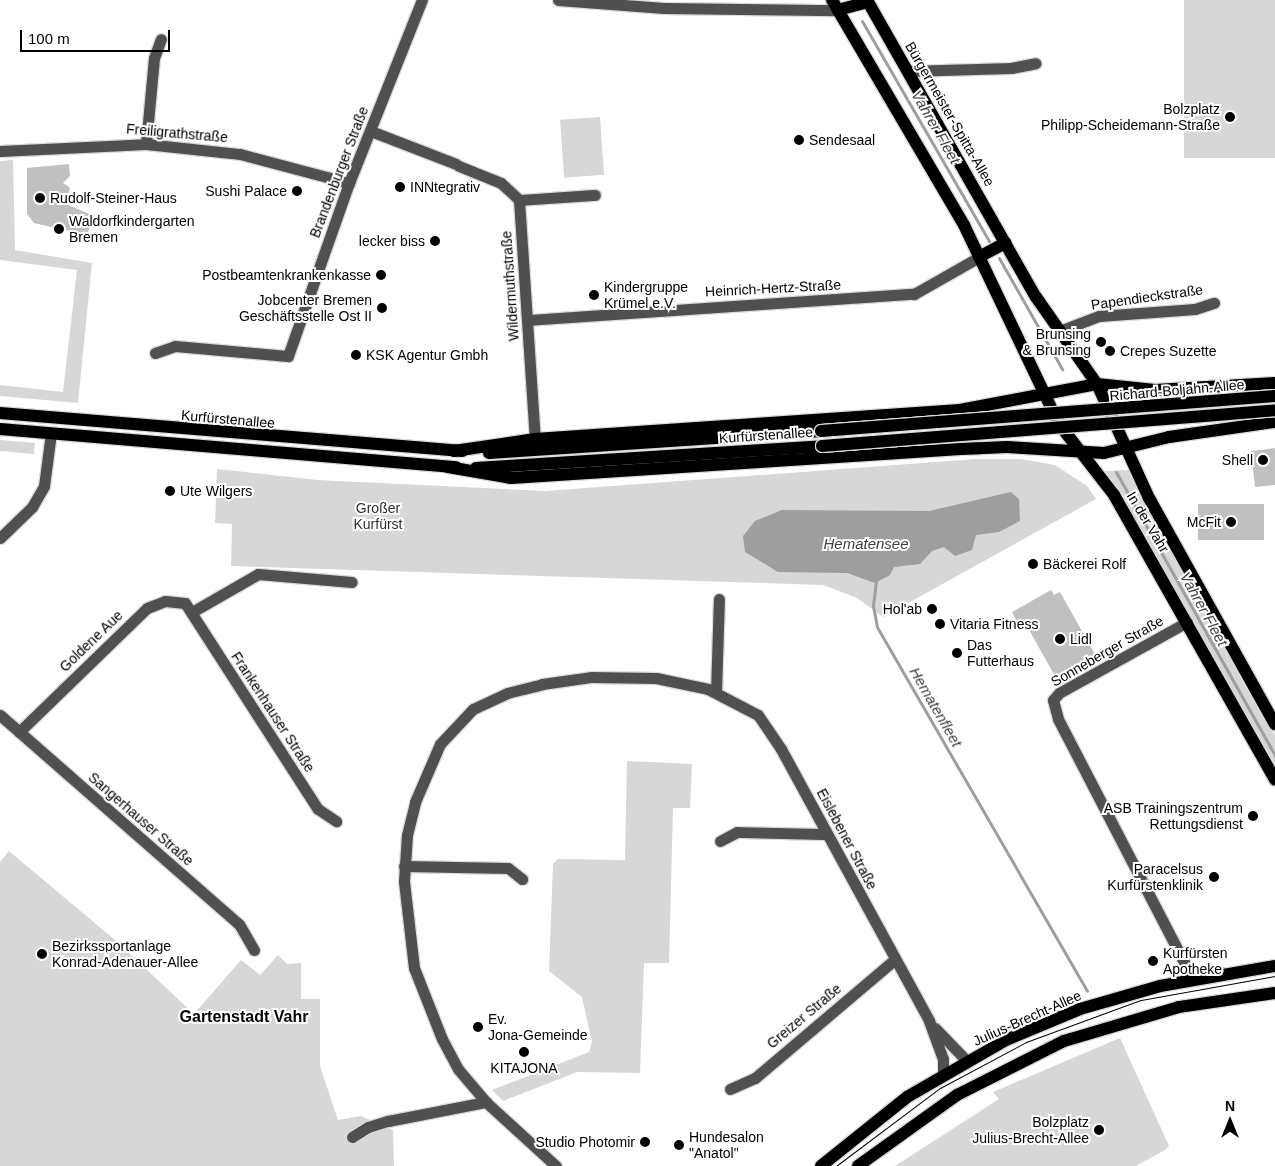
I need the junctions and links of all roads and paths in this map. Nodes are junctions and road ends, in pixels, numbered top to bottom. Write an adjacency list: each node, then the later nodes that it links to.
1 (422, 0): 9 (street, Brandenburger Straße)
2 (558, 0): 4 (street)
3 (868, 1): 5 (main road, Bürgermeister-Spitta-Allee); 8 (main road, Bürgermeister-Spitta-Allee)
4 (580, 2): 5 (street)
5 (835, 5): 15 (main road, Bürgermeister-Spitta-Allee)
6 (161, 39): 10 (street)
7 (1036, 63): 8 (street)
8 (907, 71): 15 (main road, Bürgermeister-Spitta-Allee)
9 (370, 131): 12 (street, Brandenburger Straße); 14 (street)
10 (146, 144): 11 (street, Freiligrathstraße); 12 (street, Freiligrathstraße)
11 (0, 151)
12 (349, 183): 19 (street, Brandenburger Straße)
13 (595, 195): 14 (street)
14 (519, 200): 17 (street, Wildermuthstraße)
15 (993, 249): 17 (street, Heinrich-Hertz-Straße); 18 (main road, Bürgermeister-Spitta-Allee); 22 (main road, Bürgermeister-Spitta-Allee)
16 (1214, 303): 18 (street, Papendieckstraße)
17 (528, 320): 31 (street, Wildermuthstraße)
18 (1057, 332): 21 (main road, Bürgermeister-Spitta-Allee)
19 (155, 353)
20 (1275, 382): 21 (main road, Richard-Boljahn-Allee)
21 (1097, 384): 22 (main road, Richard-Boljahn-Allee); 32 (main road, Bürgermeister-Spitta-Allee)
22 (1045, 391): 31 (main road, Kurfürstenallee); 34 (main road, In der Vahr)
23 (1275, 396): 26 (main road, Richard-Boljahn-Allee, bridge)
24 (1275, 410): 28 (main road, Richard-Boljahn-Allee, bridge)
25 (0, 413): 33 (main road, Kurfürstenallee)
26 (1081, 414): 33 (main road, Kurfürstenallee, bridge)
27 (1275, 422): 32 (main road)
28 (1087, 427): 35 (main road, Kurfürstenallee, bridge)
29 (0, 429): 30 (main road, Kurfürstenallee)
30 (51, 433): 35 (main road, Kurfürstenallee); 36 (street)
31 (535, 439): 33 (main road, Kurfürstenallee)
32 (1129, 448): 34 (main road, Kurfürstenallee); 43 (main road, In der Vahr)
33 (454, 451)
34 (1080, 452): 35 (main road, Kurfürstenallee); 40 (main road, In der Vahr)
35 (448, 467)
36 (0, 538)
37 (352, 582): 39 (street)
38 (719, 599): 41 (street)
39 (192, 612): 44 (street, Goldene Aue); 46 (street, Frankenhauser Straße)
40 (1187, 622): 45 (main road, In der Vahr); 54 (street, Sonneberger Straße)
41 (716, 692): 47 (street, Eislebener Straße); 49 (street, Eislebener Straße)
42 (0, 715): 44 (street, Sangerhauser Straße)
43 (1275, 724)
44 (19, 732): 51 (street, Sangerhauser Straße)
45 (1275, 780)
46 (336, 821)
47 (826, 834): 48 (street); 52 (street, Eislebener Straße)
48 (720, 841)
49 (404, 866): 50 (street); 60 (street, Eislebener Straße)
50 (522, 879)
51 (254, 950)
52 (894, 960): 56 (street, Eislebener Straße); 59 (street, Greizer Straße)
53 (1275, 966): 54 (main road, Julius-Brecht-Allee)
54 (1193, 979): 57 (main road, Julius-Brecht-Allee)
55 (1275, 993): 64 (main road)
56 (929, 1021): 57 (street, Eislebener Straße); 58 (street, Eislebener Straße)
57 (967, 1061): 58 (main road, Julius-Brecht-Allee)
58 (943, 1074): 63 (main road, Julius-Brecht-Allee)
59 (730, 1089)
60 (486, 1102): 61 (street); 62 (street, Eislebener Straße)
61 (352, 1137)
62 (556, 1166)
63 (821, 1166)
64 (858, 1166)

